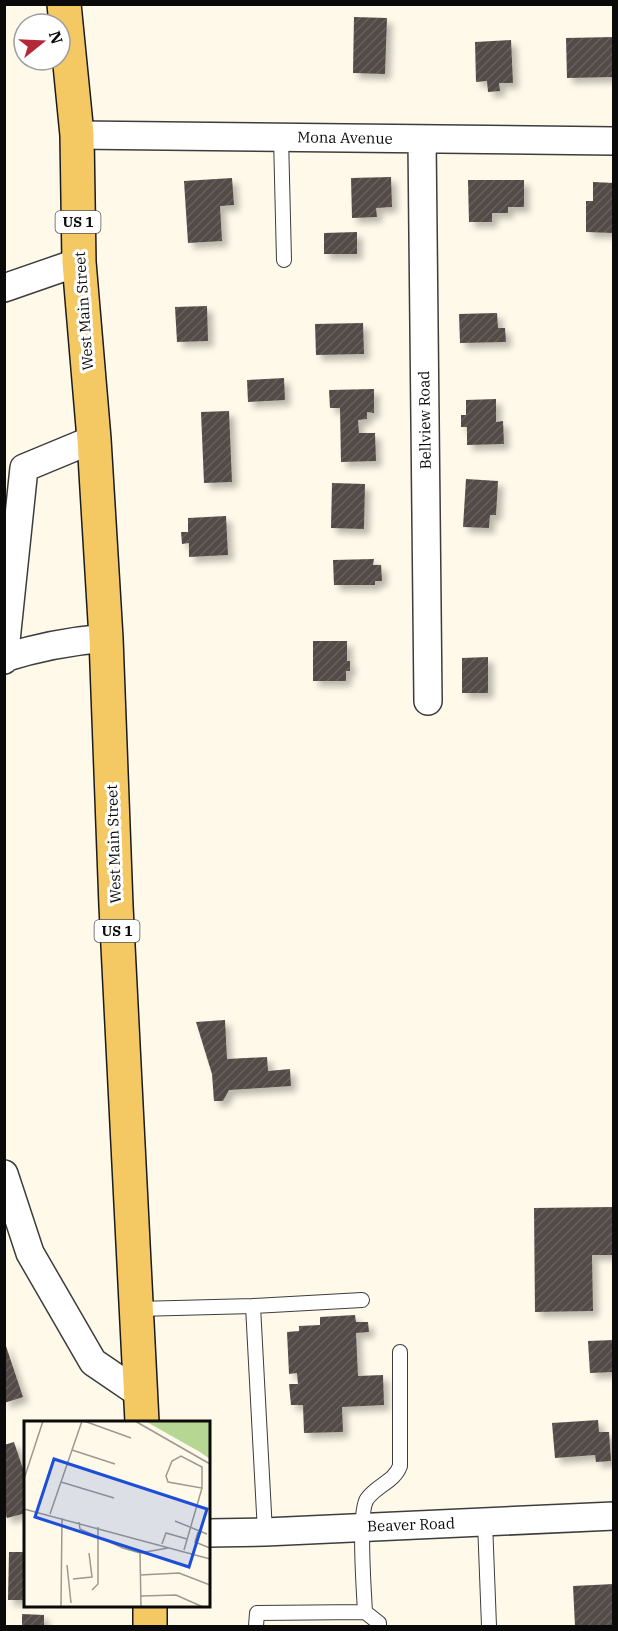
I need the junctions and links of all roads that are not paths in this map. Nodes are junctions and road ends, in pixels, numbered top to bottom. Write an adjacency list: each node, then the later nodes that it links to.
1 (64, 4): 2 (main road, West Main Street / US 1)
2 (77, 135): 3 (street, Mona Avenue); 7 (main road, West Main Street / US 1)
3 (281, 137): 4 (street, Mona Avenue); 6 (lane)
4 (422, 139): 5 (street, Mona Avenue); 12 (street, Bellview Road)
5 (614, 141)
6 (284, 260)
7 (79, 262): 8 (street); 9 (main road, West Main Street / US 1)
8 (4, 288)
9 (94, 439): 10 (main road, West Main Street / US 1); 11 (street)
10 (106, 638): 11 (street); 16 (main road, West Main Street / US 1)
11 (5, 659)
12 (428, 701)
13 (4, 1174): 18 (street, West Main Street)
14 (362, 1300): 15 (lane)
15 (253, 1306): 16 (lane); 22 (lane)
16 (136, 1309): 18 (main road, West Main Street / US 1)
17 (400, 1352): 21 (lane)
18 (141, 1408)
19 (614, 1516): 20 (street, Beaver Road)
20 (485, 1522): 21 (street, Beaver Road); 29 (lane)
21 (363, 1527): 22 (street, Beaver Road); 25 (lane)
22 (266, 1532): 23 (street, Beaver Road)
23 (210, 1533)
24 (150, 1607): 26 (main road)
25 (365, 1612): 27 (lane); 28 (lane)
26 (150, 1626)
27 (256, 1626)
28 (379, 1626)
29 (489, 1626)

